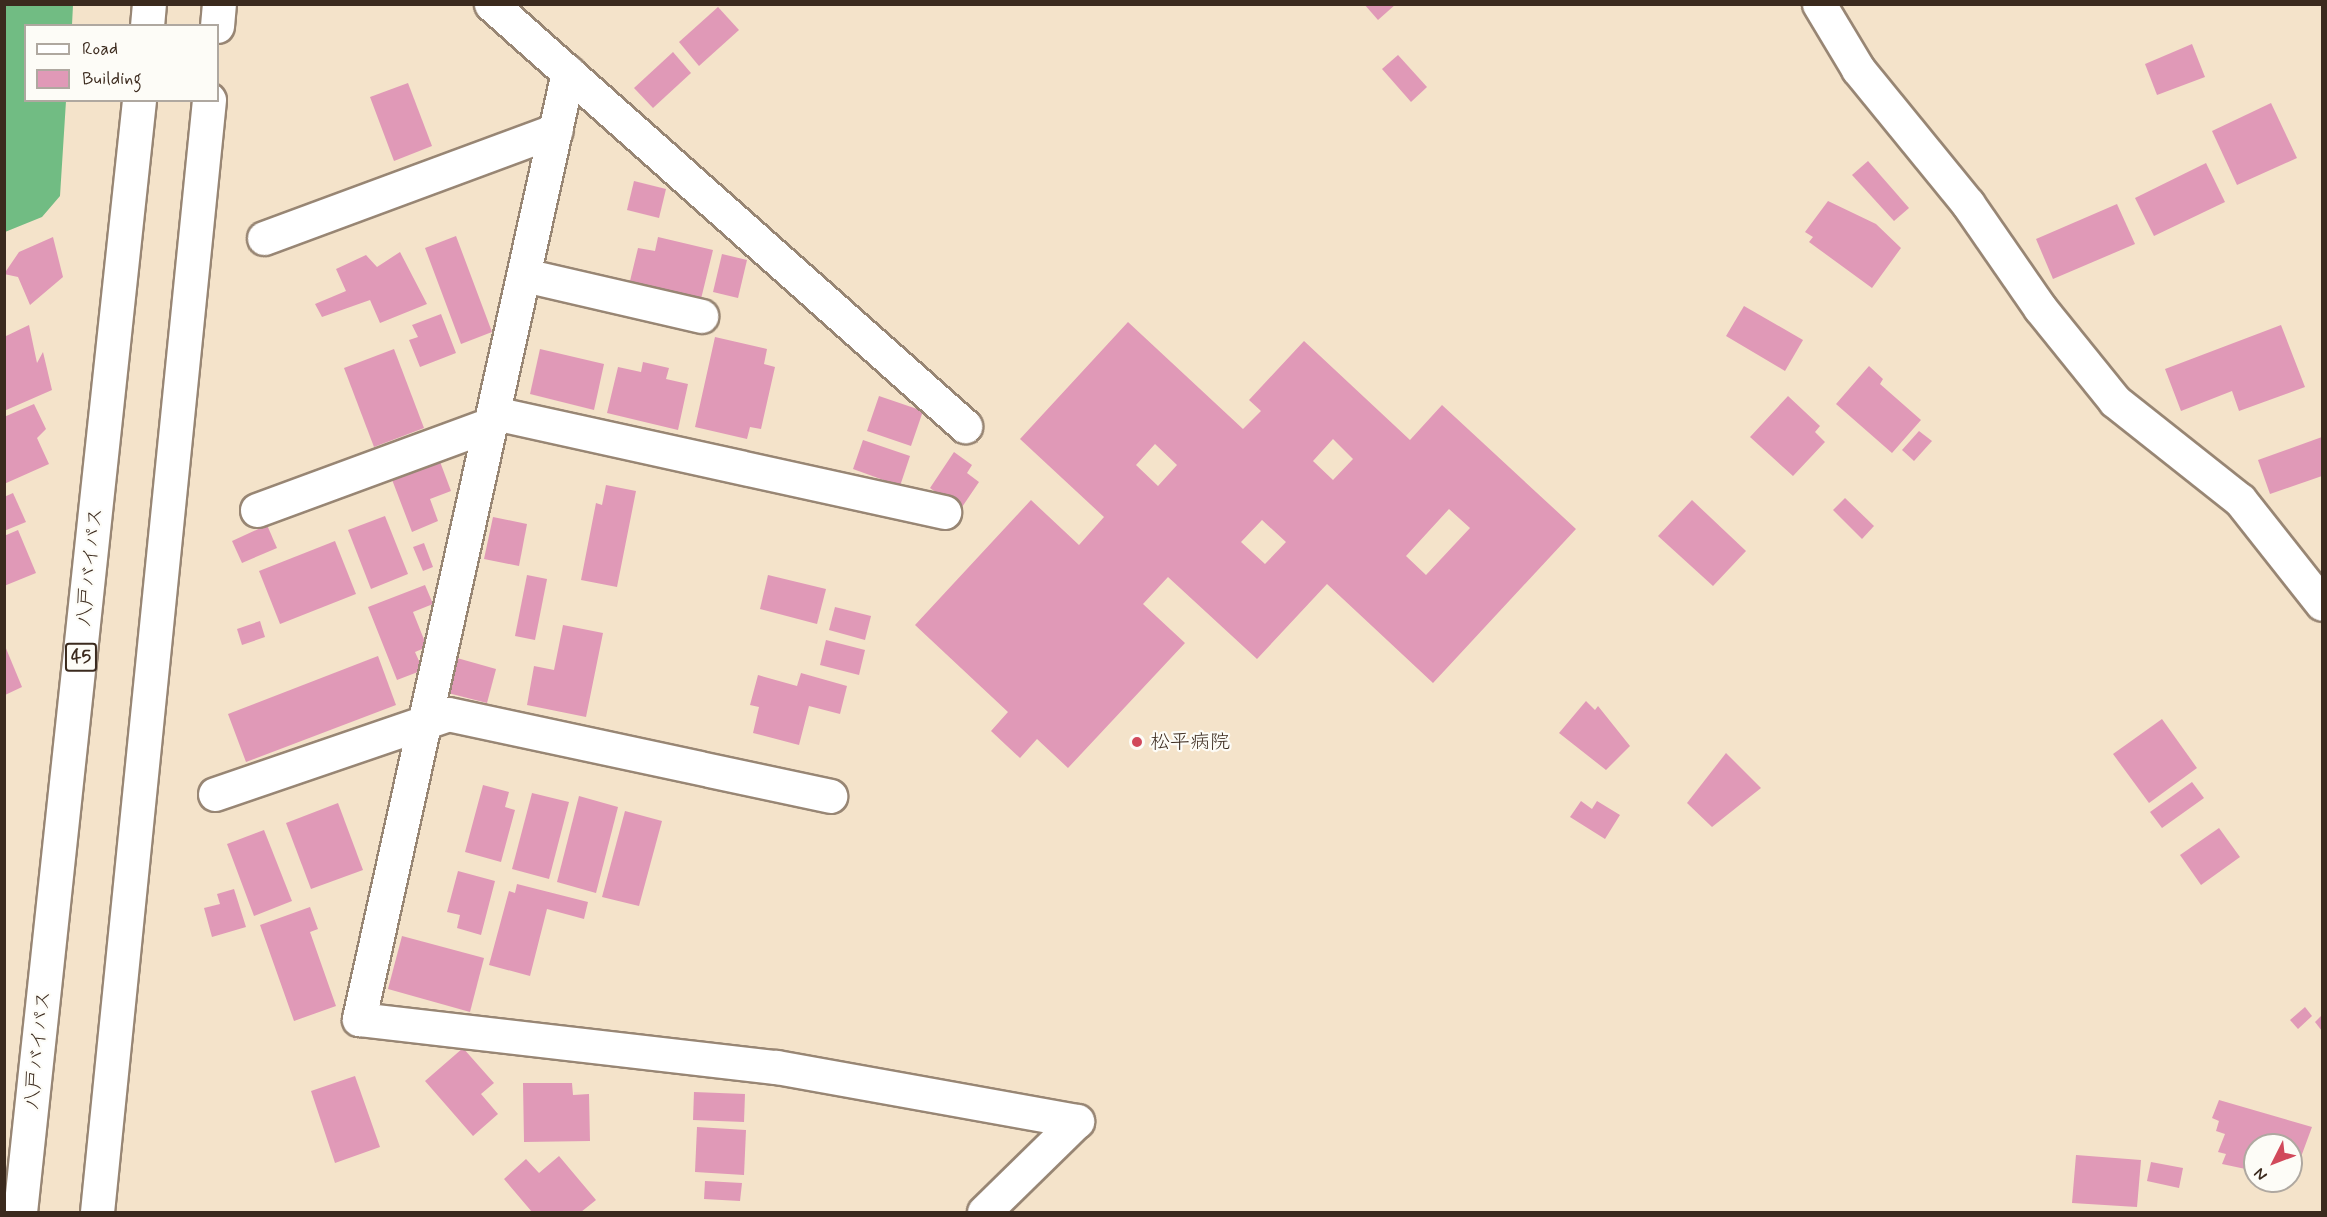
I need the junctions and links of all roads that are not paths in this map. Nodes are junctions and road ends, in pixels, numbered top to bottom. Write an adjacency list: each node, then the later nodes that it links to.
1 (149, 4): 5 (main road)
2 (219, 4): 6 (main road)
3 (490, 4): 7 (main road)
4 (1819, 4): 18 (main road)
5 (147, 24)
6 (217, 24)
7 (568, 72): 10 (main road); 15 (main road)
8 (139, 102): 22 (main road, 八戸バイパス / 45)
9 (209, 102): 23 (main road)
10 (556, 130): 11 (main road); 12 (main road)
11 (264, 238)
12 (524, 275): 13 (main road); 14 (main road)
13 (701, 316)
14 (493, 418): 16 (main road); 17 (main road); 19 (main road)
15 (964, 426)
16 (257, 510)
17 (944, 512)
18 (2322, 604)
19 (426, 722): 20 (main road); 21 (main road); 24 (main road)
20 (214, 794)
21 (830, 796)
22 (20, 1212)
23 (97, 1212)
24 (984, 1212)

